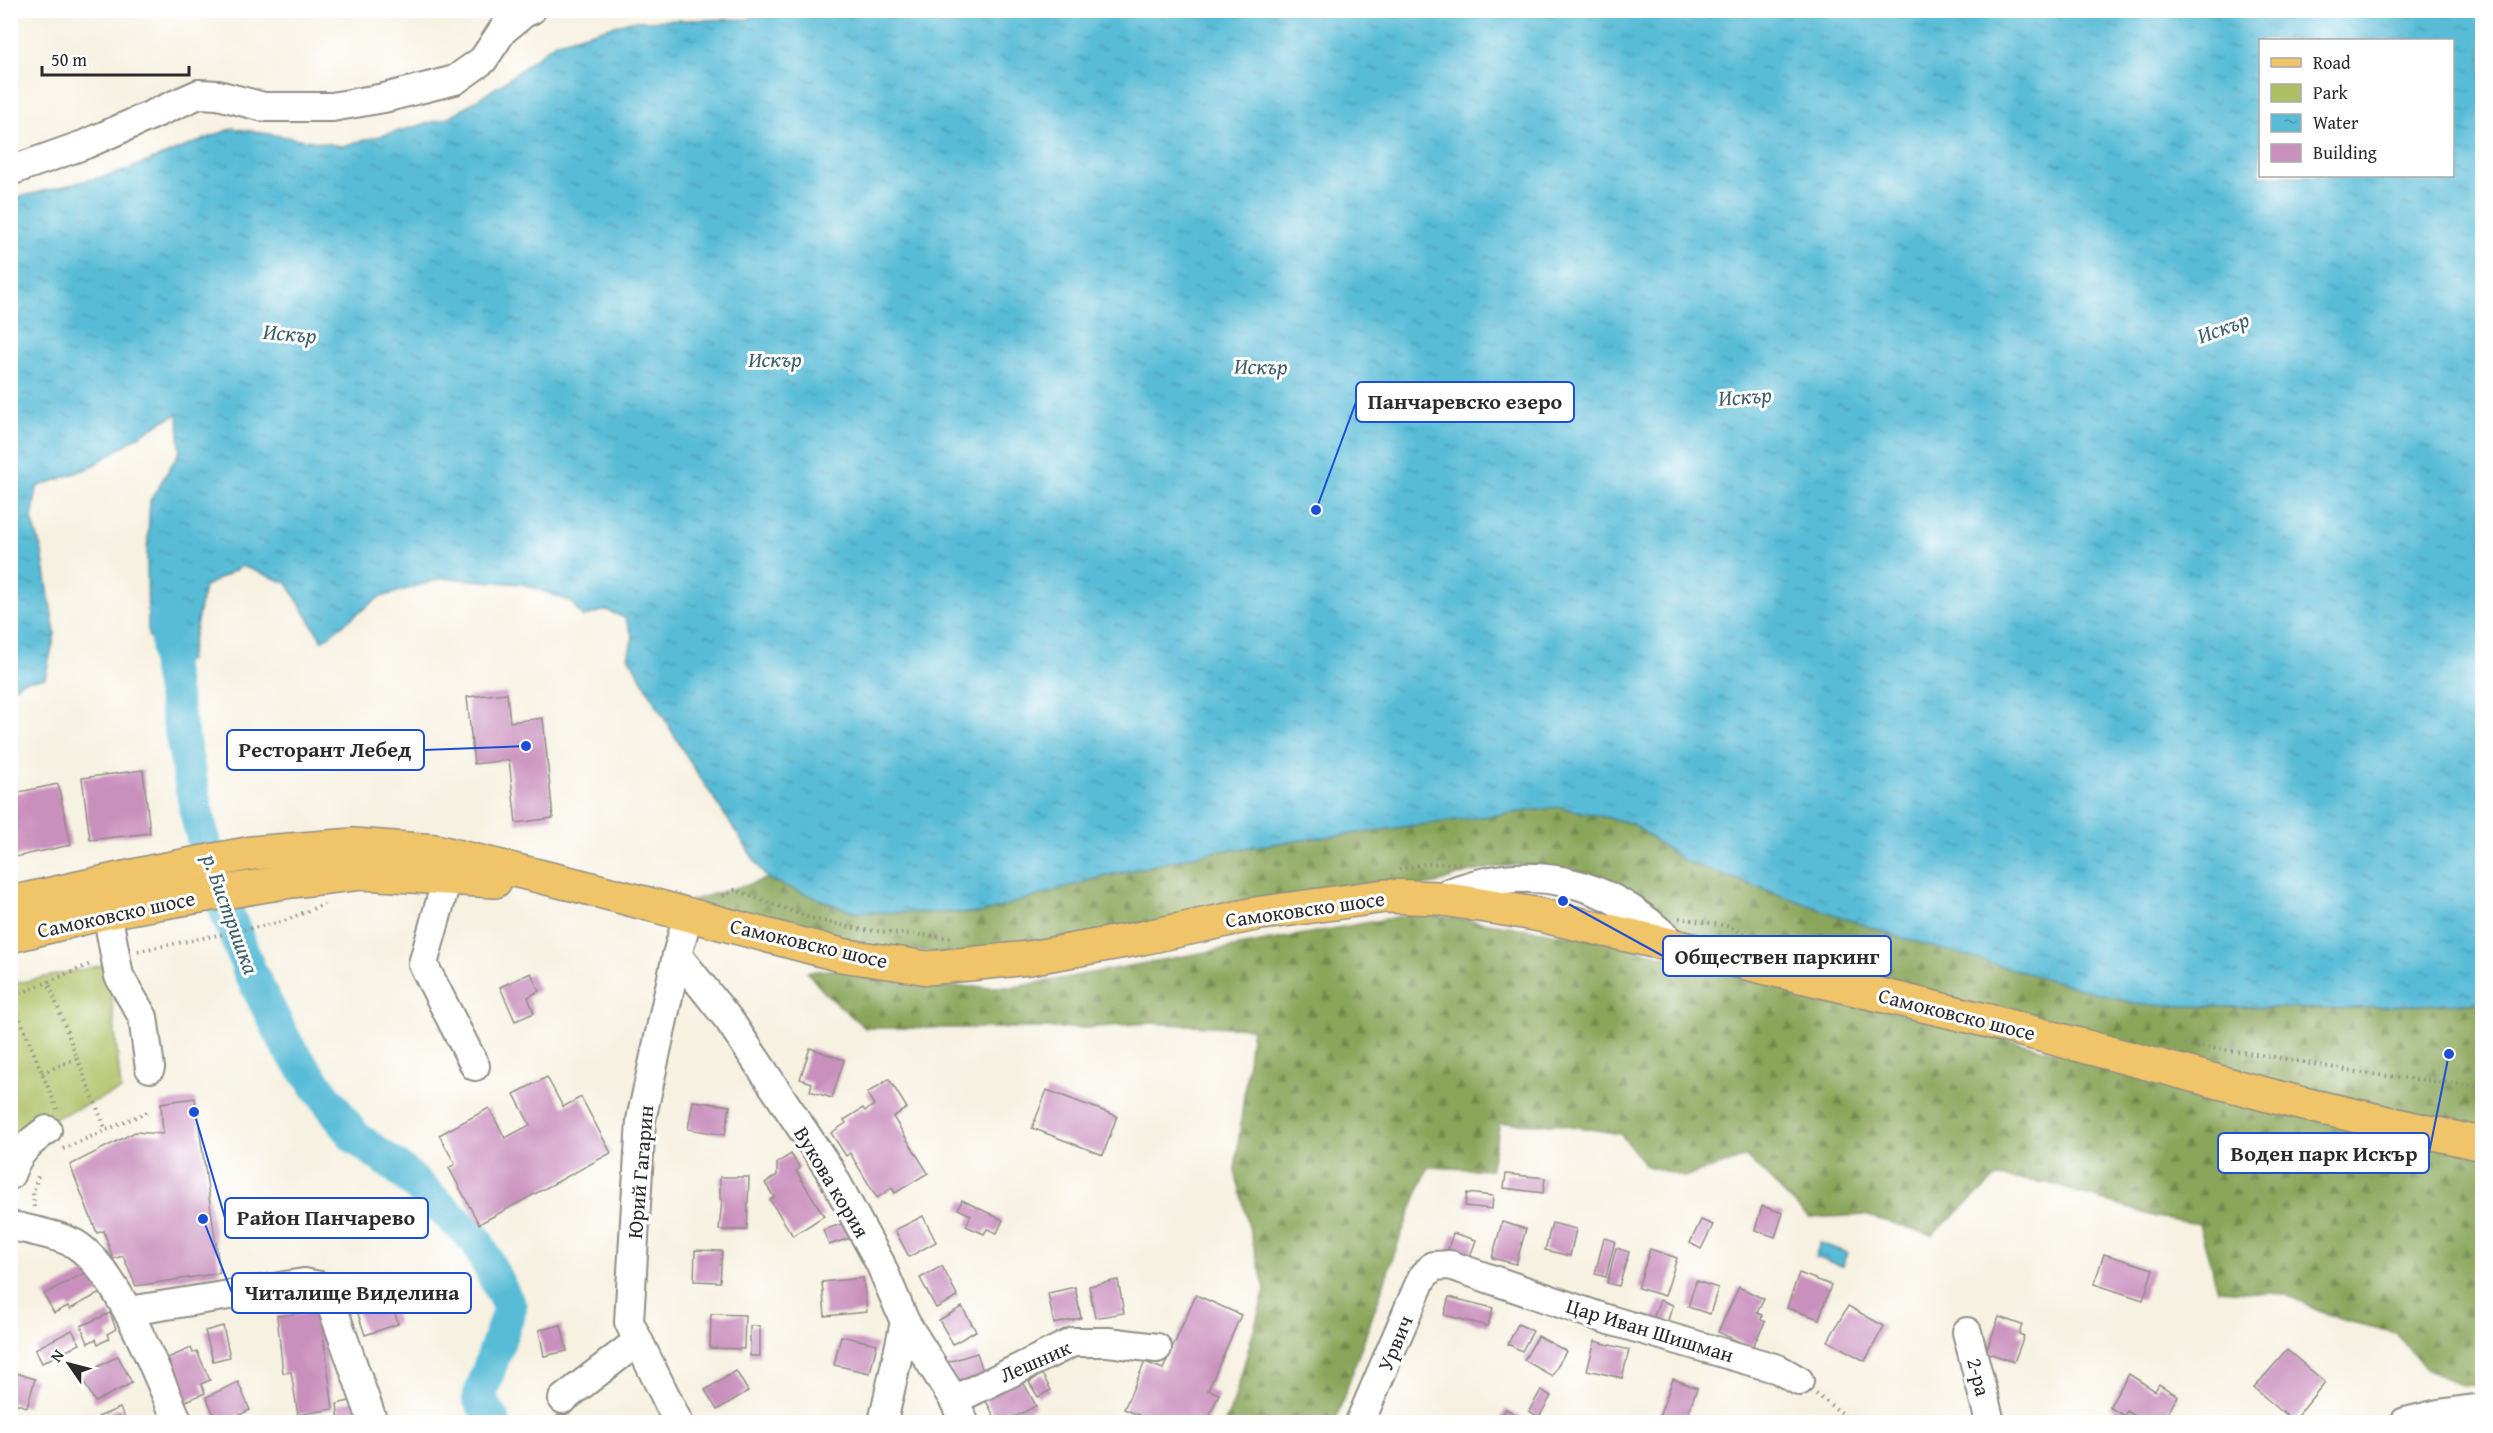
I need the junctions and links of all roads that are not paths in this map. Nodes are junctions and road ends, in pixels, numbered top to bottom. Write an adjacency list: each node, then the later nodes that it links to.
1 (531, 10): 2 (street)
2 (10, 171)
3 (447, 878): 4 (main road, Самоковско шосе); 7 (main road, Самоковско шосе); 12 (street)
4 (580, 886): 6 (main road, Самоковско шосе); 8 (main road, Самоковско шосе)
5 (1437, 898): 8 (main road, Самоковско шосе); 10 (main road, Самоковско шосе); 10 (street)
6 (10, 903)
7 (107, 912): 9 (main road, Самоковско шосе); 13 (street)
8 (688, 915): 11 (street, Юрий Гагарин)
9 (10, 936)
10 (1675, 946): 15 (main road, Самоковско шосе)
11 (677, 955): 20 (street, Вукова кория); 22 (street, Юрий Гагарин)
12 (475, 1066)
13 (150, 1068)
14 (52, 1141): 16 (street)
15 (2482, 1144)
16 (10, 1175)
17 (18, 1227): 19 (street)
18 (1433, 1266): 24 (street, Цар Иван Шишман); 32 (street, Урвич)
19 (129, 1311): 28 (street); 29 (street)
20 (905, 1322): 27 (street, Вукова кория); 31 (street)
21 (1967, 1332): 33 (street, 2-ра)
22 (638, 1341): 25 (street); 30 (street, Юрий Гагарин)
23 (1157, 1348): 27 (street, Лешник)
24 (1799, 1381)
25 (563, 1399)
26 (2482, 1408): 34 (street)
27 (959, 1411)
28 (178, 1422)
29 (373, 1422)
30 (678, 1422)
31 (883, 1422)
32 (1360, 1422)
33 (1990, 1422)
34 (2405, 1422)

